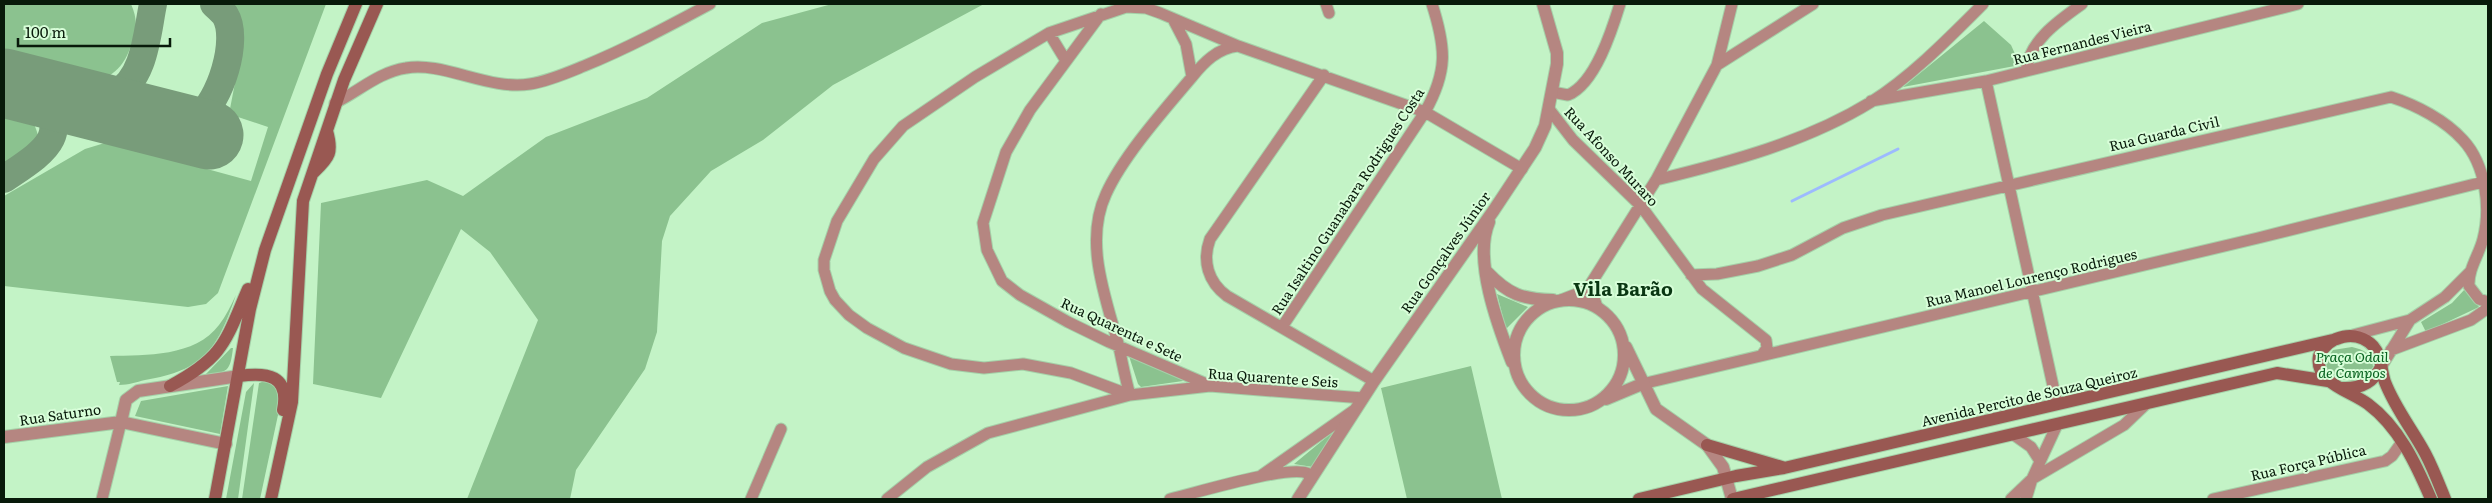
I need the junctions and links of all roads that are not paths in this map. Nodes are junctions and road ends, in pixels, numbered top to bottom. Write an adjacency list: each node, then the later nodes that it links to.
1 (356, 4): 35 (main road)
2 (377, 4): 21 (main road)
3 (710, 4): 23 (street)
4 (1432, 4): 28 (street, Rua Isaltino Guanabara Rodrigues Costa)
5 (1543, 4): 24 (street, Rua Gonçalves Júnior)
6 (1620, 4): 24 (street)
7 (1732, 4): 17 (street)
8 (1813, 4): 17 (street)
9 (1983, 4): 25 (street)
10 (2082, 4): 18 (street)
11 (2298, 4): 18 (street, Rua Fernandes Vieira)
12 (1101, 14): 13 (street, Rua Quarente e Seis); 14 (street, Rua Quarente e Seis); 16 (street, Rua Quarenta e Sete)
13 (1173, 19): 15 (street, Rua Quarente e Seis); 20 (street)
14 (1049, 33): 16 (street); 63 (street, Rua Quarente e Seis)
15 (1238, 46): 19 (street, Rua Quarente e Seis); 20 (street)
16 (1066, 61): 50 (street, Rua Quarenta e Sete)
17 (1717, 66): 30 (street)
18 (2026, 71): 22 (street, Rua Fernandes Vieira)
19 (1324, 74): 28 (street, Rua Quarente e Seis); 46 (street)
20 (1192, 76): 50 (street)
21 (344, 80): 23 (street); 26 (main road)
22 (1986, 81): 25 (street, Rua Fernandes Vieira); 32 (street)
23 (356, 92): 26 (street)
24 (1552, 92): 27 (street, Rua Gonçalves Júnior)
25 (1872, 101): 30 (street)
26 (335, 104): 90 (main road)
27 (1549, 109): 29 (street, Rua Gonçalves Júnior); 33 (street, Rua Afonso Muraro)
28 (1425, 112): 29 (street, Rua Quarente e Seis); 46 (street, Rua Isaltino Guanabara Rodrigues Costa)
29 (1522, 169): 34 (street, Rua Gonçalves Júnior)
30 (1656, 180): 33 (street)
31 (2483, 182): 32 (street, Rua Guarda Civil); 37 (street, Rua Guarda Civil); 40 (street, Rua Manoel Lourenço Rodrigues)
32 (2010, 185): 38 (street, Rua Guarda Civil); 40 (street)
33 (1640, 206): 38 (street, Rua Afonso Muraro); 39 (street)
34 (1494, 210): 36 (street); 57 (street, Rua Gonçalves Júnior)
35 (265, 250): 56 (main road); 60 (main road)
36 (1487, 272): 41 (street); 55 (street)
37 (2470, 272): 42 (street); 45 (street)
38 (1691, 275): 52 (street, Rua Afonso Muraro)
39 (1590, 285): 41 (street); 43 (street)
40 (2032, 292): 52 (street, Rua Manoel Lourenço Rodrigues); 68 (street)
41 (1561, 300): 43 (street); 55 (street)
42 (2488, 302)
43 (1597, 307): 47 (street)
44 (2488, 308): 51 (street)
45 (2410, 320): 48 (street); 51 (street)
46 (1282, 327): 57 (street)
47 (1620, 332): 59 (street); 69 (street)
48 (2353, 335): 49 (main road); 53 (main road)
49 (2337, 339): 58 (main road); 68 (main road, Avenida Percito de Souza Queiroz)
50 (1118, 345): 61 (street, Rua Quarenta e Sete); 63 (street)
51 (2391, 350): 53 (street)
52 (1762, 355): 59 (street, Rua Manoel Lourenço Rodrigues)
53 (2381, 367): 62 (main road); 101 (main road)
54 (258, 373): 56 (main road); 65 (main road); 89 (main road)
55 (1518, 375): 69 (street)
56 (239, 376): 60 (street); 65 (main road)
57 (1374, 381): 67 (street, Rua Gonçalves Júnior)
58 (2328, 381): 62 (main road); 66 (main road)
59 (1642, 384): 69 (street, Rua Manoel Lourenço Rodrigues); 78 (street)
60 (170, 386): 64 (street)
61 (1210, 386): 63 (street, Rua Quarente e Seis); 67 (street, Rua Quarente e Seis)
62 (2342, 388): 76 (main road)
63 (1130, 395): 92 (street)
64 (126, 400): 70 (street); 72 (street)
65 (234, 401): 77 (main road)
66 (2147, 403): 71 (main road); 85 (street)
67 (1360, 404): 82 (street); 83 (street, Rua Gonçalves Júnior)
68 (2057, 404): 80 (main road, Avenida Percito de Souza Queiroz)
69 (1587, 407)
70 (121, 422): 72 (street); 75 (street, Rua Saturno); 86 (street)
71 (2057, 425): 74 (main road); 79 (street)
72 (139, 426): 77 (street)
73 (781, 429): 91 (street)
74 (2014, 435): 79 (street); 96 (main road)
75 (4, 438)
76 (2402, 442): 99 (street, Rua Força Pública); 100 (main road)
77 (226, 444): 81 (main road)
78 (1707, 445): 80 (main road); 84 (street)
79 (2040, 461): 85 (street)
80 (1784, 468): 84 (main road, Avenida Percito de Souza Queiroz)
81 (222, 469): 87 (main road); 88 (main road)
82 (1258, 478): 83 (street); 93 (street)
83 (1311, 479): 94 (street, Rua Gonçalves Júnior)
84 (1727, 479): 95 (main road, Avenida Percito de Souza Queiroz); 96 (street)
85 (2032, 479): 97 (street); 98 (street)
86 (102, 499)
87 (215, 499)
88 (220, 499)
89 (266, 499)
90 (271, 499)
91 (751, 499)
92 (887, 499)
93 (1170, 499)
94 (1298, 499)
95 (1639, 499)
96 (1732, 499)
97 (2011, 499)
98 (2026, 499)
99 (2213, 499)
100 (2430, 499)
101 (2445, 499)

